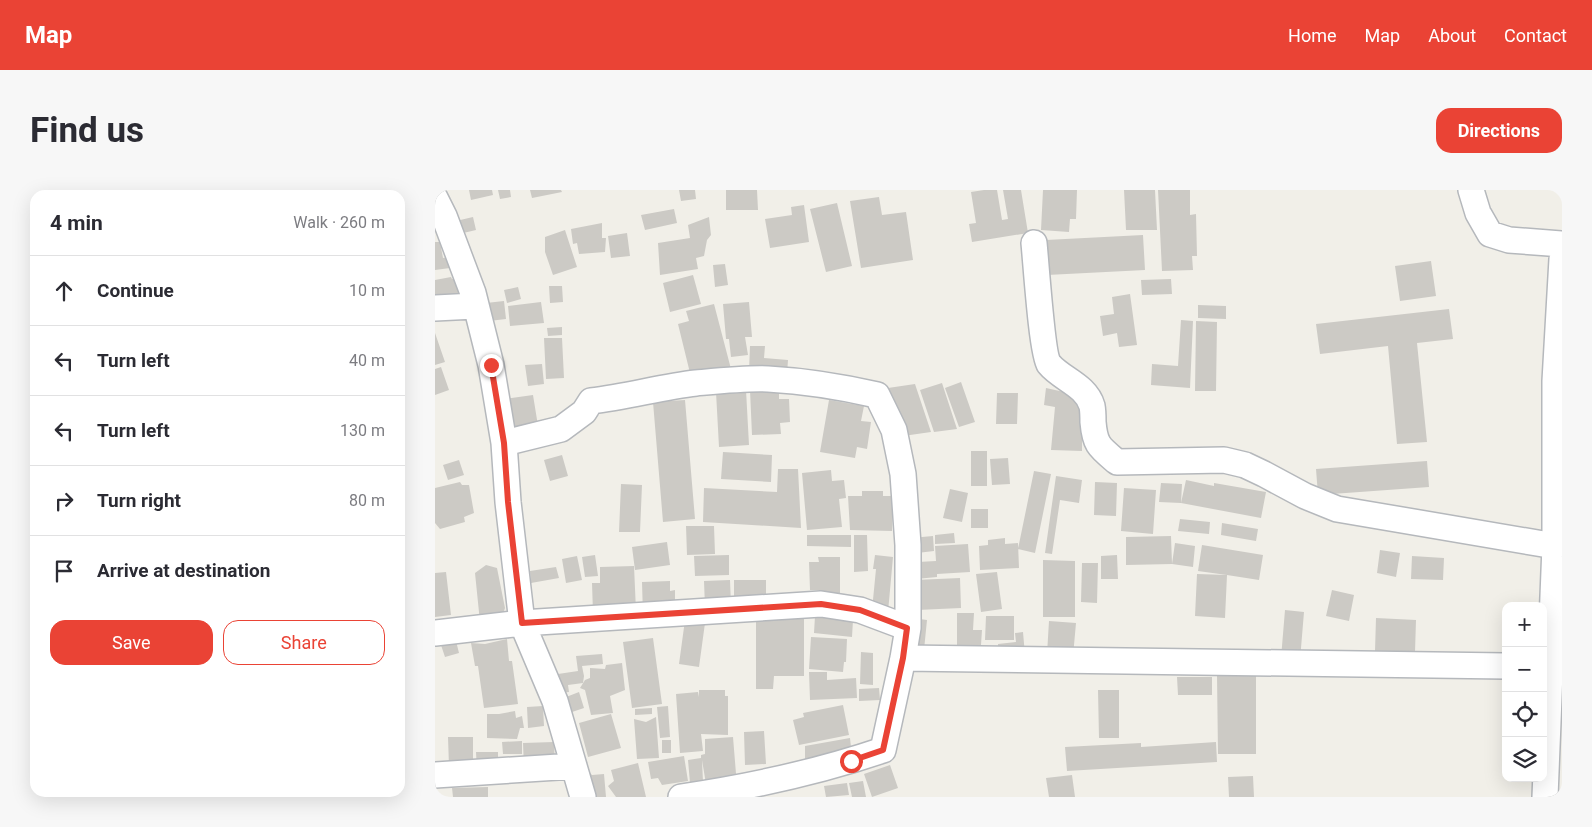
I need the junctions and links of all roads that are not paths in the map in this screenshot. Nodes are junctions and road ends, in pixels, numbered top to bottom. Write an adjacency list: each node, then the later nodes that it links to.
1 (1471, 190): 4 (street)
2 (435, 198): 6 (street)
3 (1034, 243): 10 (street)
4 (1562, 244)
5 (1562, 259): 8 (street)
6 (475, 306): 7 (street); 9 (street)
7 (435, 308)
8 (1558, 381): 10 (street)
9 (504, 443): 12 (street); 13 (street)
10 (1555, 546): 11 (street)
11 (1557, 607): 17 (street)
12 (522, 623): 13 (street); 14 (street); 19 (street)
13 (907, 628): 15 (street)
14 (435, 633)
15 (903, 658): 16 (street); 22 (street)
16 (1502, 666)
17 (1547, 666): 18 (street)
18 (1556, 700): 23 (street)
19 (574, 766): 20 (street); 21 (street)
20 (435, 775)
21 (583, 797)
22 (681, 797)
23 (1545, 797)

